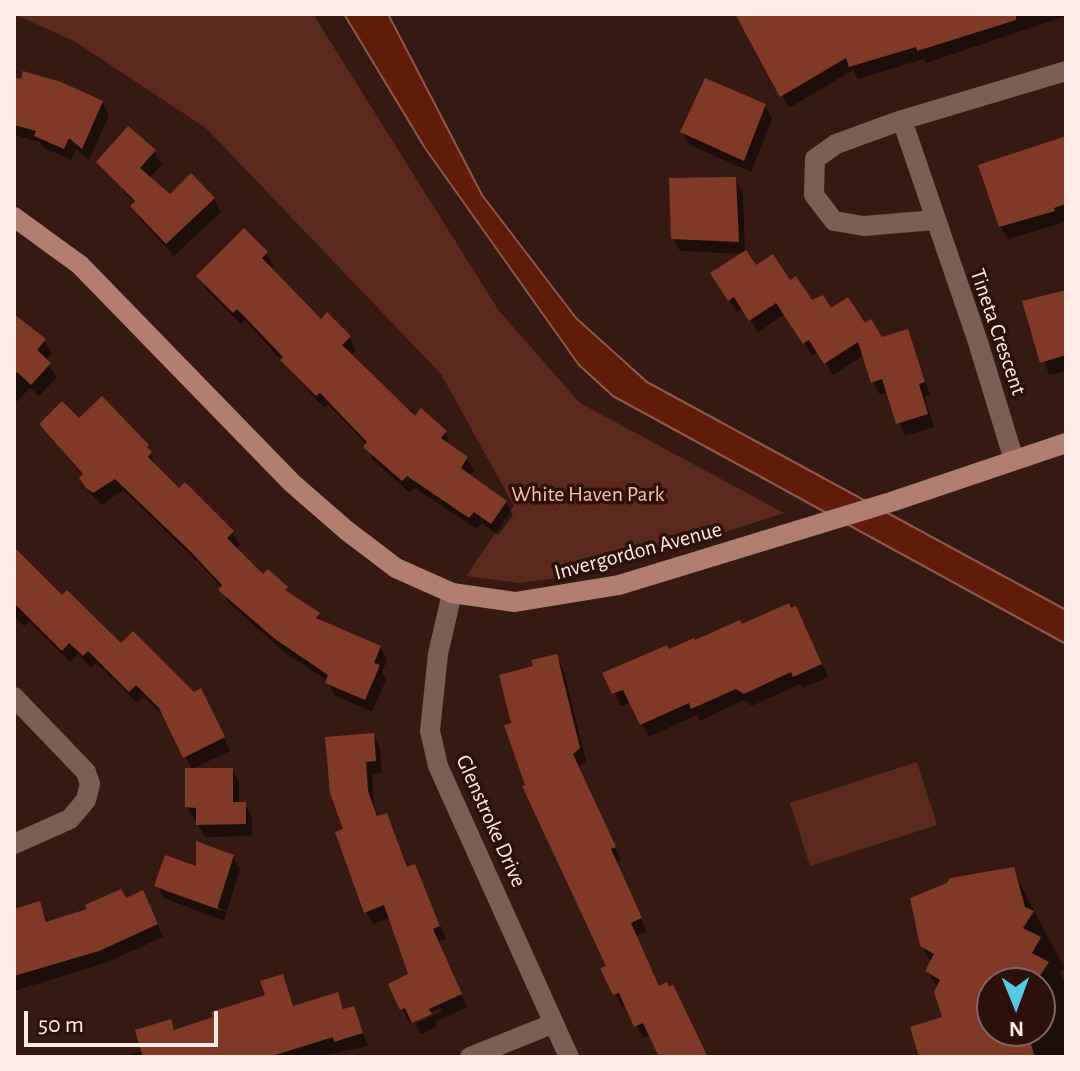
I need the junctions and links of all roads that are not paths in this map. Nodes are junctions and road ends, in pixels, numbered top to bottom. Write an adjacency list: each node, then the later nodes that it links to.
1 (1066, 71): 2 (street)
2 (902, 120): 4 (street, Tineta Crescent); 4 (street)
3 (14, 217): 7 (street, Invergordon Avenue)
4 (935, 220): 6 (street, Tineta Crescent)
5 (1066, 443): 6 (street, Invergordon Avenue)
6 (1014, 460): 7 (street, Invergordon Avenue)
7 (452, 593): 10 (street, Glenstroke Drive)
8 (14, 697): 9 (street)
9 (14, 844)
10 (552, 1024): 11 (street); 12 (street, Glenstroke Drive)
11 (470, 1057)
12 (569, 1057)

